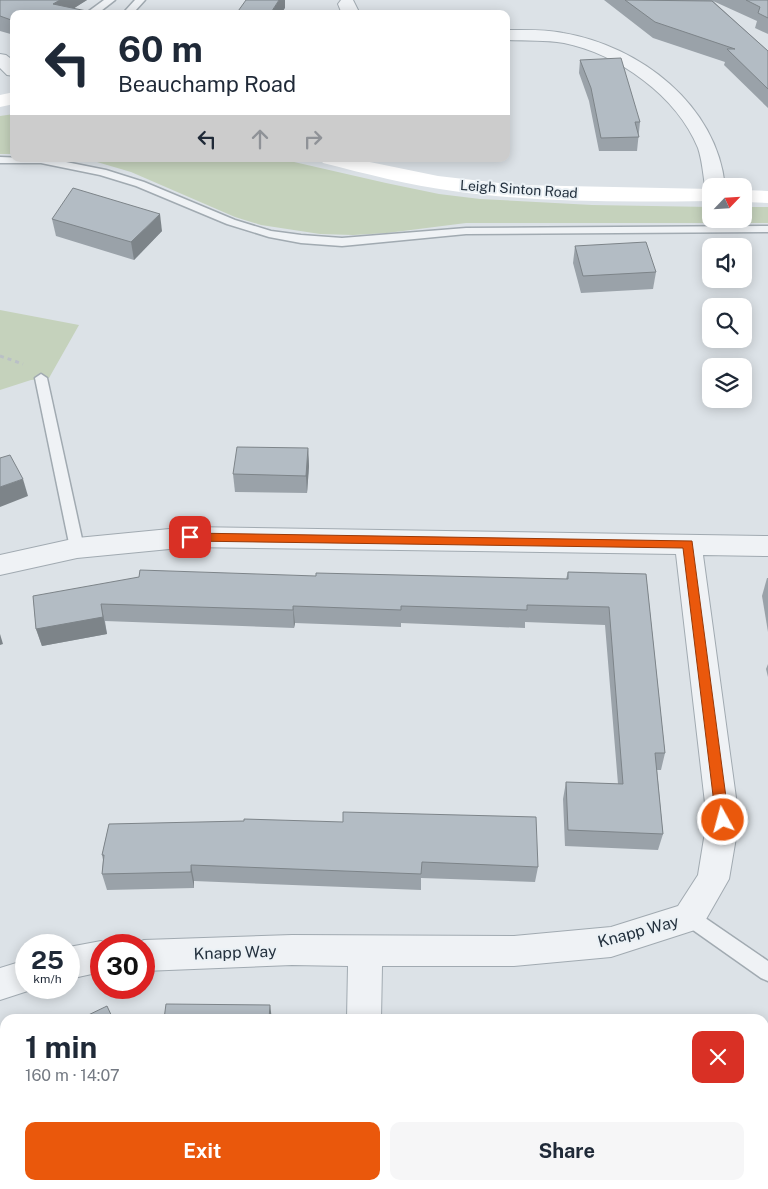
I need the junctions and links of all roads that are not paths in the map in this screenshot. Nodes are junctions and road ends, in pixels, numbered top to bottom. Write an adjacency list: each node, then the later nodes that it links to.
1 (110, 0): 3 (lane)
2 (140, 0): 4 (lane)
3 (96, 10)
4 (131, 10)
5 (510, 35): 10 (street)
6 (0, 59): 7 (street)
7 (10, 68)
8 (51, 162): 14 (lane)
9 (343, 162): 11 (main road, Leigh Sinton Road)
10 (714, 178)
11 (702, 195)
12 (752, 196): 13 (main road)
13 (768, 196)
14 (768, 229)
15 (41, 378): 18 (lane)
16 (688, 544): 17 (street); 18 (street); 20 (street, Knapp Way)
17 (768, 546)
18 (77, 548): 19 (street)
19 (0, 565)
20 (689, 917): 21 (street, Knapp Way); 23 (lane)
21 (365, 952): 22 (street, Knapp Way); 26 (street)
22 (155, 956)
23 (768, 972)
24 (15, 979): 25 (street)
25 (0, 984)
26 (364, 1014)

